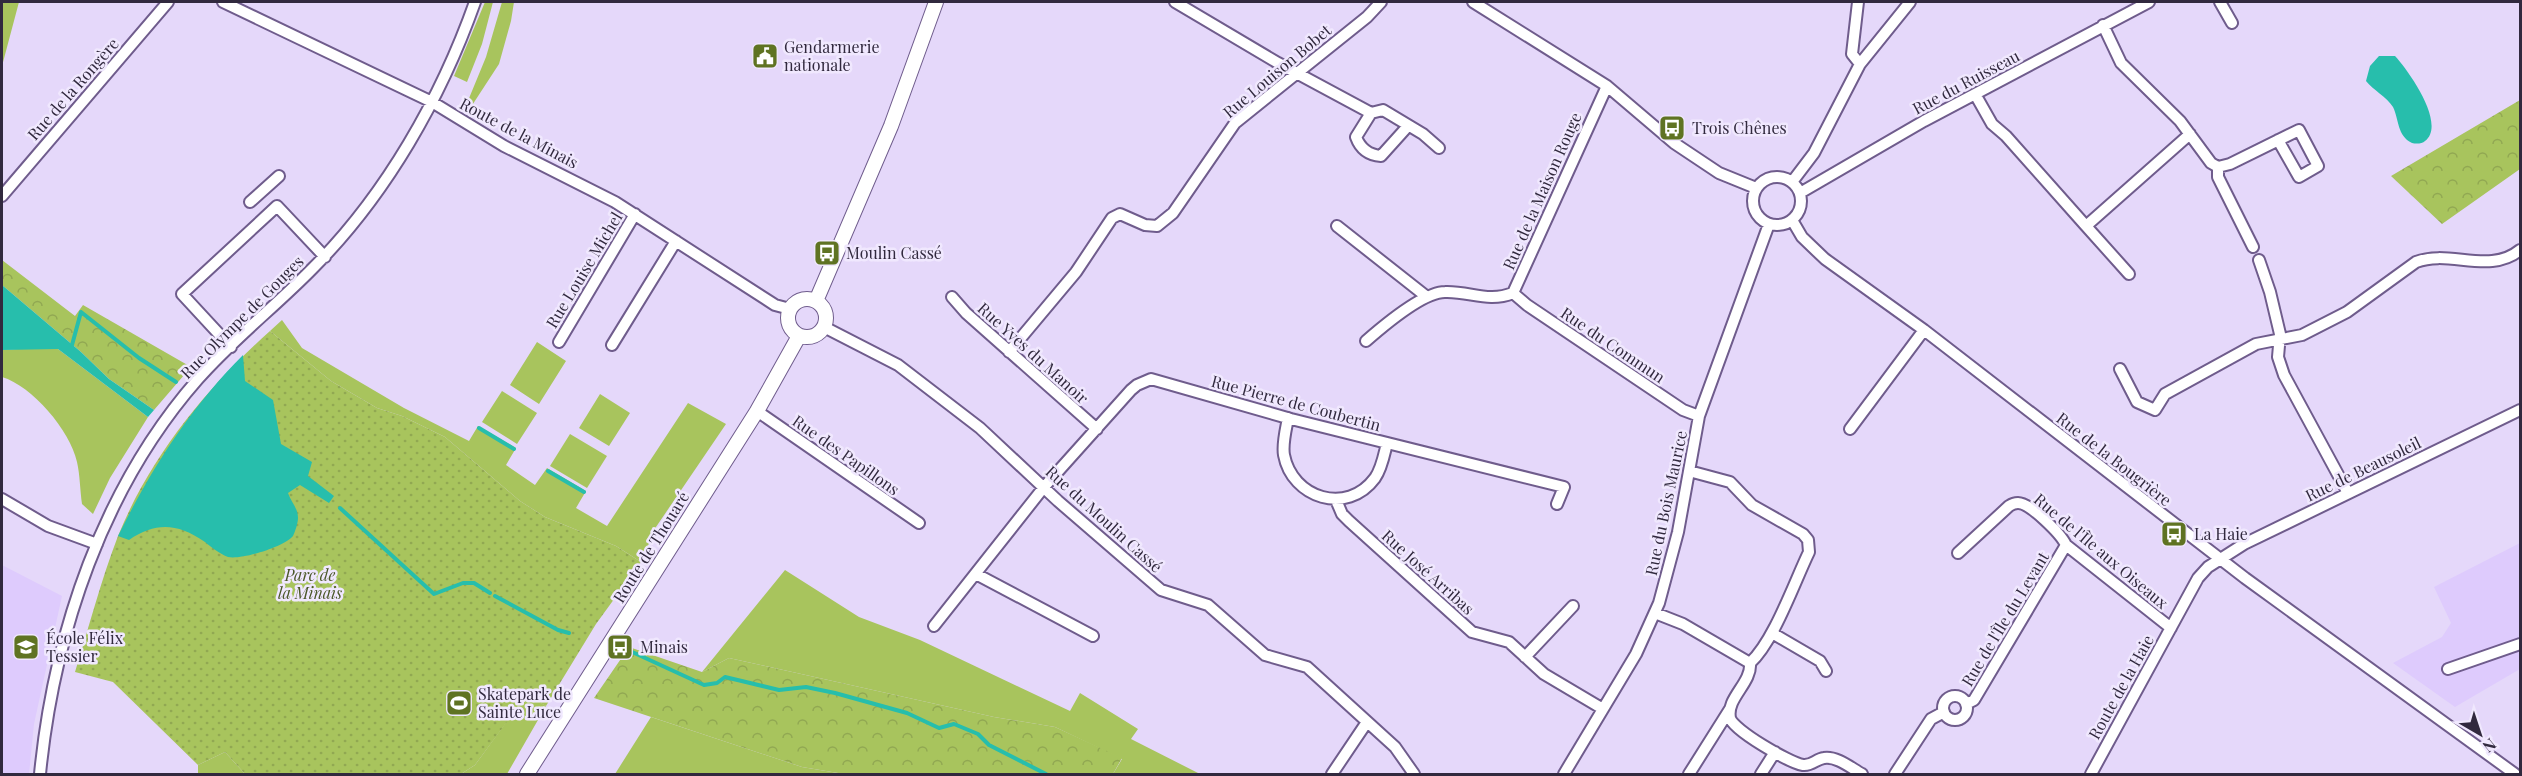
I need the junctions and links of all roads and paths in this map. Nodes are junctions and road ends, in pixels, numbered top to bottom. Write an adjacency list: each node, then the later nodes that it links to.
1 (168, 2): 31 (street, Rue de la Rongère)
2 (223, 2): 19 (street, Route de la Minais)
3 (475, 2): 19 (street, Rue Olympe de Gouges)
4 (936, 2): 48 (street)
5 (1175, 2): 16 (street)
6 (1381, 2): 16 (street, Rue Louison Bobet)
7 (1473, 2): 17 (street)
8 (1858, 2): 15 (street)
9 (1910, 2): 15 (street)
10 (2149, 2): 12 (street, Rue du Ruisseau)
11 (2220, 2): 13 (street)
12 (2126, 6): 14 (street, Rue du Ruisseau)
13 (2232, 23)
14 (2103, 25): 18 (street, Rue du Ruisseau); 22 (street)
15 (1860, 64): 27 (street)
16 (1296, 72): 20 (street); 58 (street, Rue Louison Bobet)
17 (1607, 86): 28 (street); 45 (street, Rue de la Maison Rouge)
18 (1975, 94): 30 (street, Rue du Ruisseau); 38 (street)
19 (432, 102): 34 (street, Route de la Minais); 42 (street, Rue Olympe de Gouges)
20 (1371, 113): 21 (street); 21 (street)
21 (1408, 126): 24 (street)
22 (2190, 134): 25 (street); 38 (street)
23 (2278, 140): 25 (street)
24 (1439, 148)
25 (2218, 167): 40 (street)
26 (279, 176): 29 (street)
27 (1792, 182): 28 (street); 30 (street)
28 (1756, 188): 36 (street)
29 (263, 190): 32 (street); 33 (street)
30 (1800, 193): 35 (street)
31 (2, 196)
32 (250, 202)
33 (277, 206): 42 (street); 57 (street)
34 (634, 214): 39 (street, Route de la Minais); 55 (street, Rue Louise Michel)
35 (1792, 220): 36 (street); 51 (street, Rue de la Bougrière)
36 (1769, 224): 62 (street, Rue du Bois Maurice)
37 (1337, 226): 47 (street)
38 (2086, 226): 44 (street)
39 (676, 242): 49 (street, Route de la Minais); 56 (street)
40 (2253, 247)
41 (2520, 250): 54 (street)
42 (324, 257): 57 (street, Rue Olympe de Gouges)
43 (2259, 260): 54 (street)
44 (2129, 274)
45 (1514, 293): 47 (street, Rue de la Maison Rouge); 62 (street, Rue du Commun)
46 (952, 297): 58 (street, Rue Yves du Manoir)
47 (1427, 297): 53 (street, Rue de la Maison Rouge)
48 (816, 301): 49 (street); 50 (street)
49 (790, 309): 52 (street)
50 (824, 327): 52 (street); 68 (street, Rue du Moulin Cassé)
51 (1924, 330): 65 (street); 77 (street, Rue de la Bougrière)
52 (799, 336): 61 (street, Route de Thouaré)
53 (1366, 341)
54 (2279, 341): 59 (street); 69 (street)
55 (559, 342)
56 (612, 345)
57 (231, 346): 74 (street, Rue Olympe de Gouges)
58 (1009, 352): 64 (street, Rue Yves du Manoir)
59 (2120, 369)
60 (2520, 410): 69 (street, Rue de Beausoleil)
61 (757, 411): 73 (street, Rue des Papillons); 97 (street, Route de Thouaré)
62 (1699, 416): 67 (street, Rue du Bois Maurice)
63 (1287, 418): 64 (street, Rue Pierre de Coubertin); 66 (street, Rue Pierre de Coubertin); 71 (street)
64 (1096, 429): 68 (street, Rue Pierre de Coubertin)
65 (1850, 429)
66 (1387, 443): 71 (street); 72 (street, Rue Pierre de Coubertin)
67 (1689, 471): 80 (street, Rue du Bois Maurice); 83 (street)
68 (1044, 487): 78 (street, Rue Pierre de Coubertin); 94 (street, Rue du Moulin Cassé)
69 (2348, 493): 77 (street, Rue de Beausoleil)
70 (2, 499): 74 (street)
71 (1336, 500): 86 (street, Rue José Arribas)
72 (1557, 504)
73 (919, 523)
74 (98, 544): 96 (street, Rue Olympe de Gouges)
75 (2066, 545): 76 (street, Rue de l'Île aux Oiseaux); 82 (street, Rue de l'Île aux Oiseaux); 90 (street, Rue de l'Île du Levant)
76 (1958, 553)
77 (2221, 559): 82 (street, Route de la Haie); 106 (street, Rue de la Bougrière)
78 (976, 574): 81 (street, Rue Pierre de Coubertin); 84 (street)
79 (1573, 606): 86 (street)
80 (1655, 613): 87 (street); 91 (street, Rue du Bois Maurice)
81 (934, 626)
82 (2170, 628): 105 (street, Route de la Haie)
83 (1772, 633): 87 (street); 89 (street)
84 (1093, 636)
85 (2520, 644): 88 (street)
86 (1525, 657): 91 (street, Rue José Arribas)
87 (1750, 663): 92 (street)
88 (2448, 669)
89 (1826, 671)
90 (1966, 704): 93 (street, Rue de l'Île du Levant); 93 (street, Rue de l'Île du Levant)
91 (1603, 709): 100 (street, Rue du Bois Maurice)
92 (1730, 709): 95 (street); 101 (street)
93 (1944, 712): 104 (street, Rue de l'Île du Levant)
94 (1367, 722): 98 (street); 99 (street, Rue du Moulin Cassé)
95 (1774, 752): 102 (street); 103 (street)
96 (40, 774)
97 (527, 774)
98 (1332, 774)
99 (1414, 774)
100 (1564, 774)
101 (1689, 774)
102 (1761, 774)
103 (1862, 774)
104 (1895, 774)
105 (2093, 774)
106 (2515, 774)

